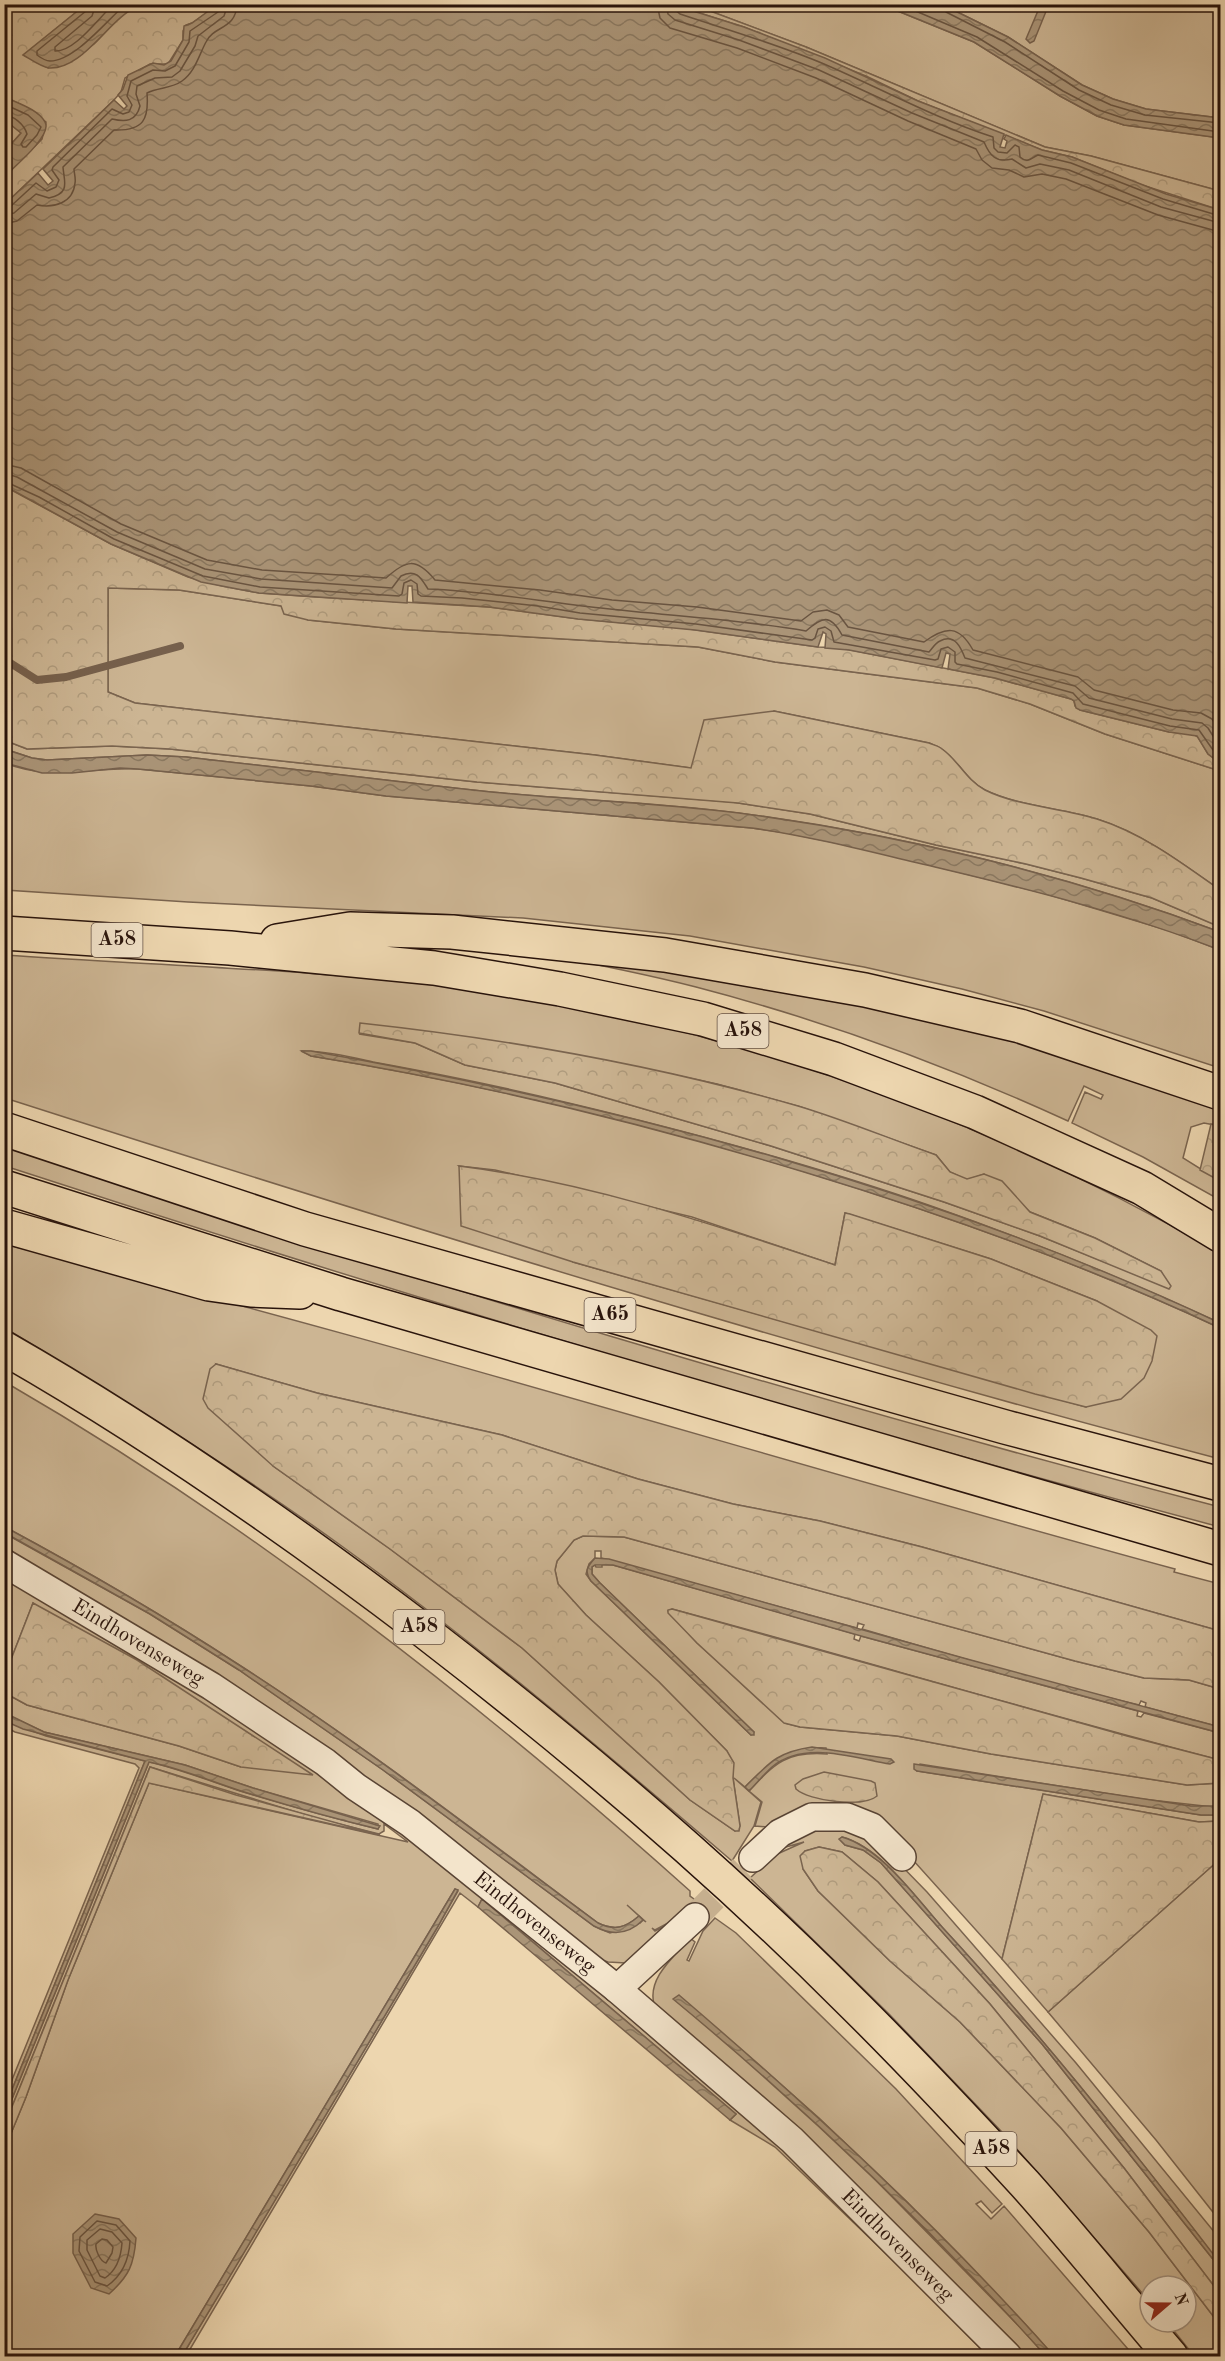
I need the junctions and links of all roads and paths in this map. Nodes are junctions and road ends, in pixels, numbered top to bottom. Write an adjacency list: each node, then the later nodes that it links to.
1 (4, 933): 2 (highway, A58)
2 (230, 948): 3 (highway); 7 (highway, A58)
3 (1221, 1093)
4 (4, 1129): 10 (highway, A65)
5 (4, 1187): 8 (highway)
6 (4, 1226): 8 (highway)
7 (1221, 1235)
8 (341, 1294): 11 (highway)
9 (4, 1348): 18 (highway, A58)
10 (1221, 1485)
11 (1221, 1548)
12 (4, 1563): 16 (street, Eindhovenseweg)
13 (902, 1857): 14 (street)
14 (753, 1858)
15 (696, 1917): 16 (street)
16 (617, 1989): 17 (street, Eindhovenseweg)
17 (1008, 2356)
18 (1171, 2356)

